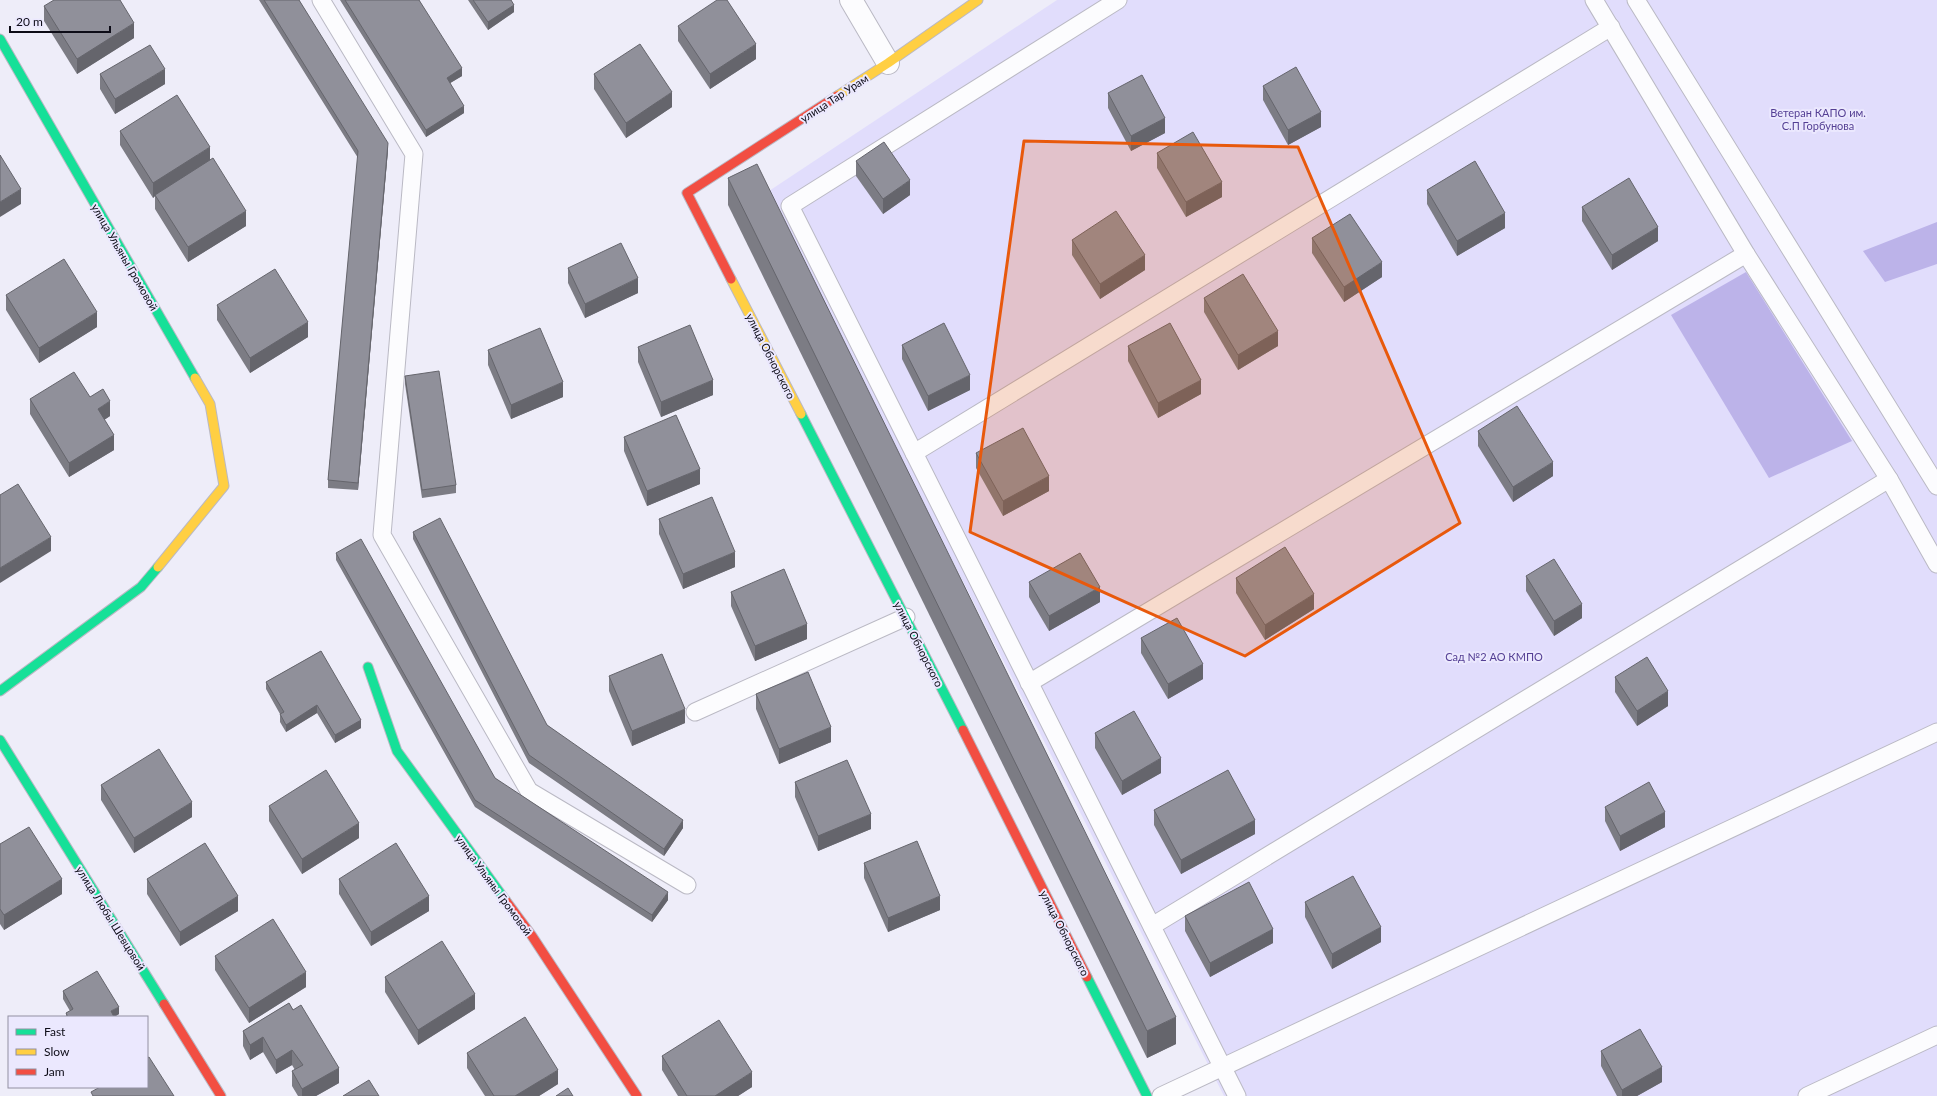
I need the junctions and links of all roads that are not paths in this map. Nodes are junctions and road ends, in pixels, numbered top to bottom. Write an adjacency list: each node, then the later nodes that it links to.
1 (321, 0): 23 (lane)
2 (851, 0): 9 (street)
3 (978, 0): 9 (street, улица Тар Урам)
4 (1118, 0): 12 (lane)
5 (1594, 0): 7 (lane)
6 (1636, 0): 14 (lane)
7 (1611, 27): 11 (lane); 12 (lane)
8 (0, 39): 19 (street, улица Ульяны Громовой)
9 (888, 63): 10 (street, улица Тар Урам)
10 (687, 194): 16 (street, улица Обнорского)
11 (1746, 254): 13 (lane); 18 (lane)
12 (914, 453): 18 (lane)
13 (1889, 479): 15 (lane); 24 (lane)
14 (1937, 486)
15 (1937, 564)
16 (906, 617): 20 (lane); 29 (street, улица Обнорского)
17 (368, 667): 28 (street, улица Ульяны Громовой)
18 (1029, 683): 24 (lane)
19 (0, 691)
20 (695, 712)
21 (1937, 732): 26 (lane)
22 (0, 740): 27 (street, улица Любы Шевцовой)
23 (687, 885)
24 (1152, 926): 26 (lane)
25 (1937, 1035): 32 (lane)
26 (1222, 1066): 30 (lane); 31 (lane)
27 (221, 1096)
28 (637, 1096)
29 (1147, 1096)
30 (1161, 1096)
31 (1237, 1096)
32 (1808, 1096)

